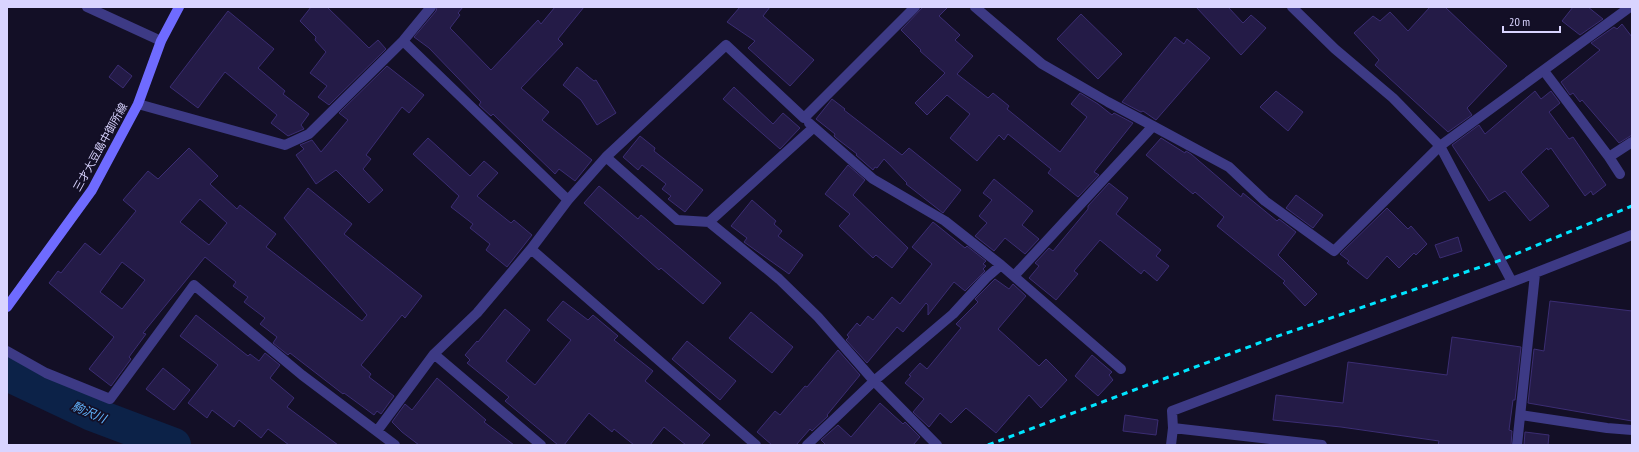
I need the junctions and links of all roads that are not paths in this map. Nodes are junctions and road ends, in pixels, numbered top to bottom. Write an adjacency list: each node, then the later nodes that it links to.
1 (87, 7): 8 (street)
2 (179, 7): 8 (main road, 三才大豆島中御所線)
3 (431, 7): 9 (street)
4 (914, 7): 12 (street)
5 (975, 7): 13 (street)
6 (1292, 7): 16 (street)
7 (1630, 7): 10 (street)
8 (161, 41): 11 (main road, 三才大豆島中御所線)
9 (403, 41): 11 (street); 20 (street)
10 (1544, 71): 16 (street); 18 (street)
11 (138, 104): 28 (main road, 三才大豆島中御所線)
12 (804, 118): 14 (street); 17 (street)
13 (1153, 126): 16 (street); 26 (street)
14 (813, 128): 21 (street); 24 (street)
15 (1632, 142): 18 (street)
16 (1440, 146): 27 (street)
17 (606, 157): 20 (street); 21 (street)
18 (1609, 157): 19 (street)
19 (1620, 174)
20 (568, 200): 23 (street)
21 (708, 222): 32 (street)
22 (1632, 235): 25 (street)
23 (531, 249): 30 (street); 39 (street)
24 (1001, 264): 26 (street); 32 (street)
25 (1535, 274): 27 (street); 33 (street)
26 (1014, 276): 31 (street)
27 (1512, 282): 34 (street)
28 (7, 307)
29 (7, 351): 36 (street)
30 (434, 354): 36 (street); 38 (street)
31 (1121, 369)
32 (874, 381): 40 (street); 41 (street)
33 (1521, 415): 35 (street); 44 (street)
34 (1173, 428): 42 (street); 43 (street)
35 (1632, 430)
36 (377, 431): 37 (street)
37 (395, 445)
38 (541, 445)
39 (756, 445)
40 (807, 445)
41 (937, 445)
42 (1171, 445)
43 (1322, 445)
44 (1517, 445)

